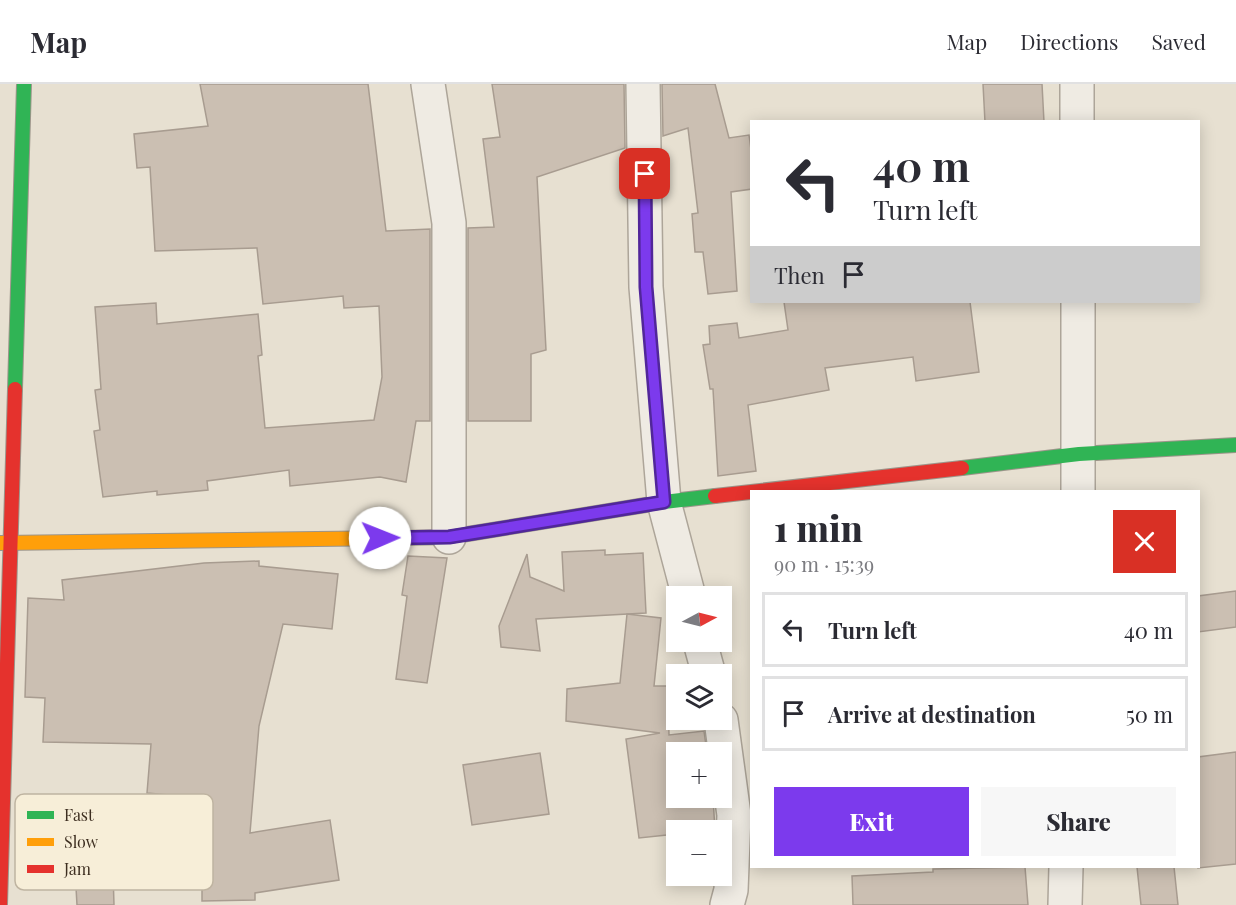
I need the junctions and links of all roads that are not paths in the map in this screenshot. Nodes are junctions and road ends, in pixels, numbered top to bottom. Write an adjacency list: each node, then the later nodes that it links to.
1 (24, 84): 14 (street)
2 (428, 84): 13 (street)
3 (643, 84): 12 (street)
4 (1077, 84): 5 (street)
5 (1077, 120)
6 (1078, 303): 8 (street)
7 (1236, 445): 8 (street)
8 (1079, 454): 9 (street); 10 (street)
9 (768, 490)
10 (1078, 490)
11 (750, 492): 12 (street)
12 (664, 502): 13 (street); 15 (street)
13 (449, 537): 14 (street)
14 (5, 543): 18 (street)
15 (686, 586)
16 (722, 730): 19 (street)
17 (1066, 868): 20 (street)
18 (0, 905)
19 (727, 905)
20 (1065, 905)

